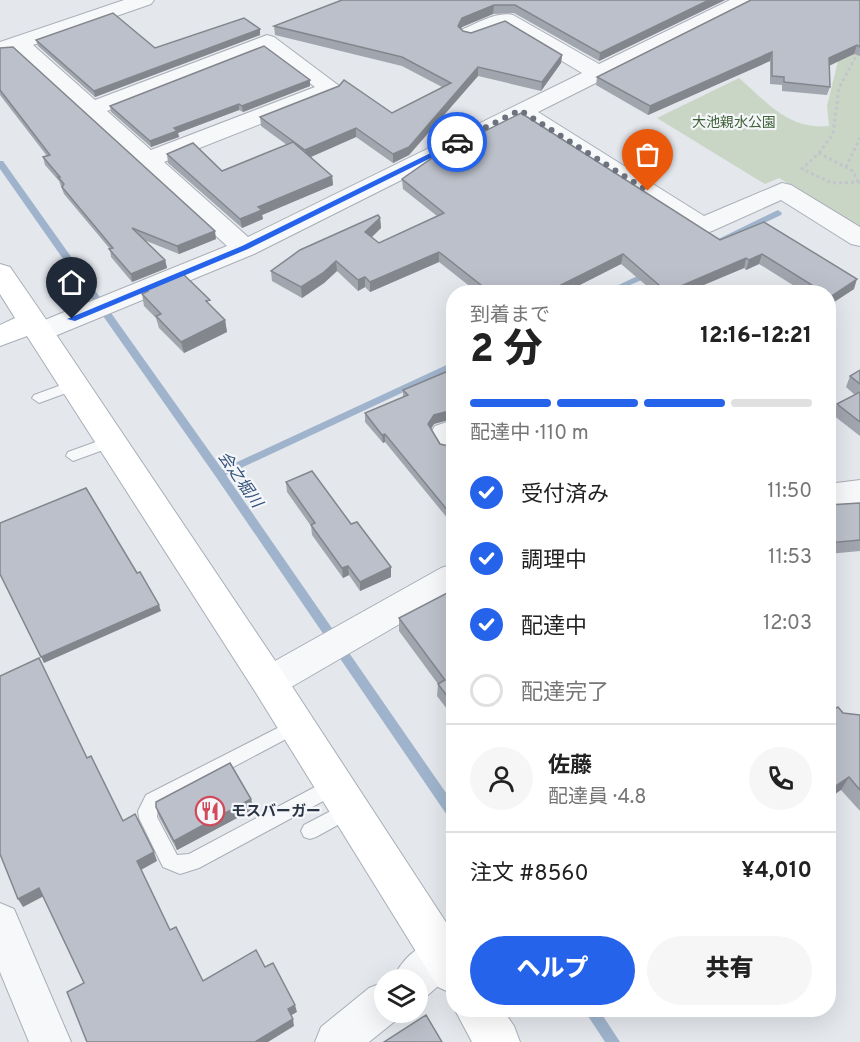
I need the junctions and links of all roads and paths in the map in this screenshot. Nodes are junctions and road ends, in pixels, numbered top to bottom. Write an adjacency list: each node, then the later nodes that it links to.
1 (144, 0): 4 (street)
2 (746, 0): 6 (street)
3 (470, 33): 6 (street)
4 (9, 46): 7 (street)
5 (860, 54): 10 (path)
6 (598, 73): 8 (street)
7 (92, 109): 11 (street); 11 (street)
8 (520, 110): 14 (street); 15 (street)
9 (860, 138): 12 (path)
10 (819, 153): 12 (path); 13 (path)
11 (148, 160): 15 (street)
12 (846, 167): 13 (path)
13 (859, 182)
14 (860, 238)
15 (245, 248): 17 (street)
16 (0, 273): 17 (street)
17 (48, 324): 18 (street); 19 (street)
18 (0, 336)
19 (75, 385): 20 (lane); 21 (street)
20 (39, 399)
21 (112, 441): 22 (lane); 26 (street)
22 (73, 456)
23 (860, 492): 24 (street)
24 (836, 495)
25 (446, 581): 26 (street)
26 (269, 682): 27 (street)
27 (297, 725): 28 (street); 28 (lane)
28 (341, 798): 29 (lane); 31 (street)
29 (310, 831)
30 (0, 923): 34 (street)
31 (436, 969)
32 (374, 1011): 35 (street)
33 (482, 1017): 36 (street)
34 (50, 1042)
35 (336, 1042)
36 (498, 1042)

